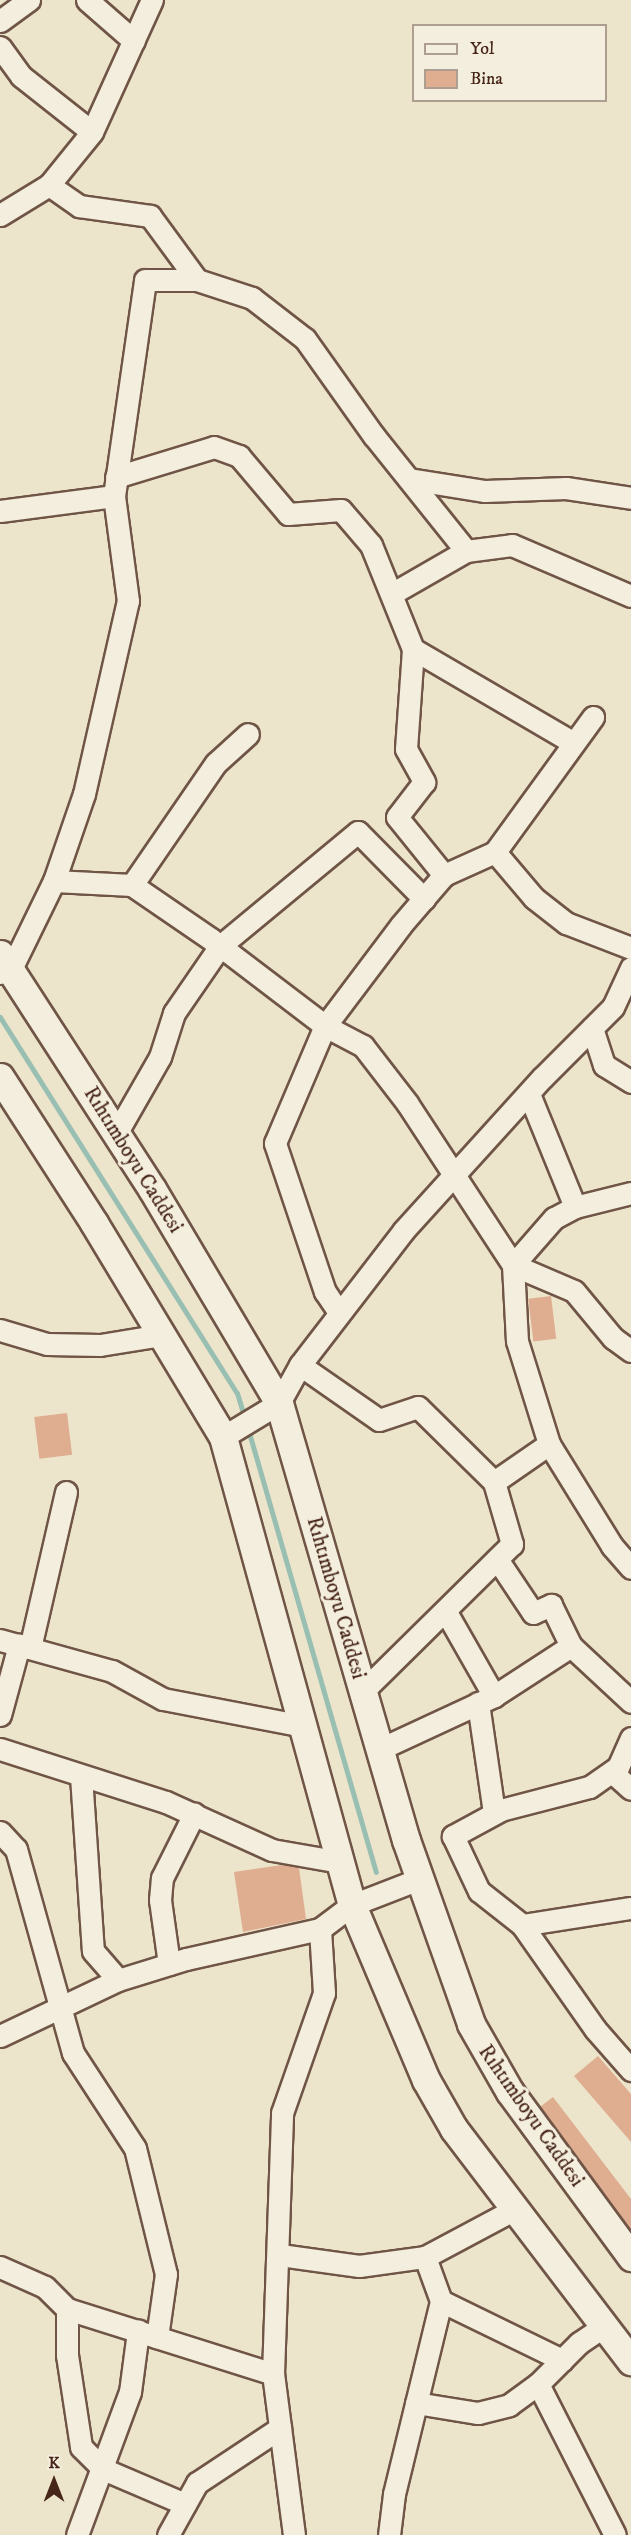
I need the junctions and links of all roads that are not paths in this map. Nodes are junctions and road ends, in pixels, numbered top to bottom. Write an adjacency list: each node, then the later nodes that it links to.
1 (29, 0): 4 (street)
2 (87, 0): 5 (street)
3 (152, 0): 5 (street)
4 (0, 21)
5 (134, 41): 7 (street)
6 (0, 47): 7 (street)
7 (92, 132): 8 (street)
8 (49, 185): 9 (street); 10 (street)
9 (0, 215)
10 (197, 280): 11 (street); 12 (street)
11 (409, 479): 13 (street); 15 (street)
12 (115, 486): 14 (street); 16 (street); 24 (street)
13 (631, 498)
14 (0, 511)
15 (465, 551): 16 (street); 17 (street)
16 (393, 593): 18 (street)
17 (631, 596)
18 (413, 649): 21 (street); 23 (street)
19 (593, 717): 21 (street)
20 (248, 734): 25 (street)
21 (574, 743): 22 (street)
22 (495, 852): 23 (street); 28 (street)
23 (444, 875): 26 (street)
24 (54, 881): 25 (street); 29 (street)
25 (132, 885): 27 (street)
26 (424, 899): 27 (street); 31 (street)
27 (220, 946): 31 (street); 36 (street)
28 (631, 948)
29 (4, 966): 36 (street, Rıhtımboyu Caddesi)
30 (631, 968): 32 (street)
31 (324, 1026): 37 (street); 41 (street)
32 (592, 1028): 34 (street); 35 (street)
33 (0, 1077): 43 (street)
34 (631, 1082)
35 (529, 1094): 37 (street); 39 (street)
36 (117, 1132): 46 (street, Rıhtımboyu Caddesi)
37 (456, 1176): 40 (street); 41 (street)
38 (631, 1193): 39 (street)
39 (574, 1207): 40 (street)
40 (513, 1265): 44 (street); 48 (street)
41 (338, 1311): 45 (street)
42 (0, 1330): 43 (street)
43 (162, 1335): 47 (street)
44 (631, 1351)
45 (300, 1365): 46 (street); 49 (street)
46 (270, 1409): 47 (street); 56 (street, Rıhtımboyu Caddesi)
47 (228, 1433): 60 (street)
48 (549, 1444): 49 (street); 52 (street)
49 (494, 1482): 51 (street)
50 (66, 1492): 54 (street)
51 (497, 1559): 53 (street); 55 (street)
52 (631, 1568)
53 (446, 1612): 56 (street); 57 (street)
54 (16, 1644): 59 (street); 60 (street)
55 (571, 1647): 57 (street); 58 (street)
56 (363, 1691): 63 (street, Rıhtımboyu Caddesi)
57 (486, 1700): 63 (street); 67 (street)
58 (631, 1702)
59 (0, 1715)
60 (303, 1726): 70 (street)
61 (631, 1738): 64 (street)
62 (0, 1749): 65 (street)
63 (380, 1749): 71 (street, Rıhtımboyu Caddesi)
64 (612, 1772): 66 (street); 67 (street)
65 (81, 1776): 68 (street); 77 (street)
66 (631, 1789)
67 (494, 1813): 74 (street)
68 (194, 1814): 70 (street); 76 (street)
69 (0, 1832): 78 (street)
70 (340, 1862): 72 (street)
71 (419, 1879): 72 (street); 84 (street, Rıhtımboyu Caddesi)
72 (352, 1905): 75 (street); 81 (street)
73 (627, 1914): 74 (street)
74 (522, 1925): 80 (street)
75 (320, 1929): 76 (street); 82 (street)
76 (169, 1964): 77 (street)
77 (118, 1980): 78 (street)
78 (59, 2008): 79 (street); 89 (street)
79 (0, 2036)
80 (631, 2070)
81 (515, 2209): 83 (street); 88 (street)
82 (280, 2255): 83 (street); 92 (street)
83 (425, 2257): 86 (street)
84 (631, 2257)
85 (0, 2267): 87 (street)
86 (441, 2301): 90 (street); 94 (street)
87 (67, 2310): 89 (street); 96 (street)
88 (604, 2326): 90 (street); 91 (street)
89 (148, 2334): 92 (street); 96 (street)
90 (562, 2360): 93 (street)
91 (631, 2361)
92 (273, 2374): 95 (street)
93 (538, 2384): 94 (street); 102 (street)
94 (416, 2403): 101 (street)
95 (280, 2428): 97 (street); 100 (street)
96 (103, 2469): 97 (street); 98 (street)
97 (185, 2504): 99 (street)
98 (77, 2535)
99 (168, 2535)
100 (294, 2535)
101 (389, 2535)
102 (615, 2535)

